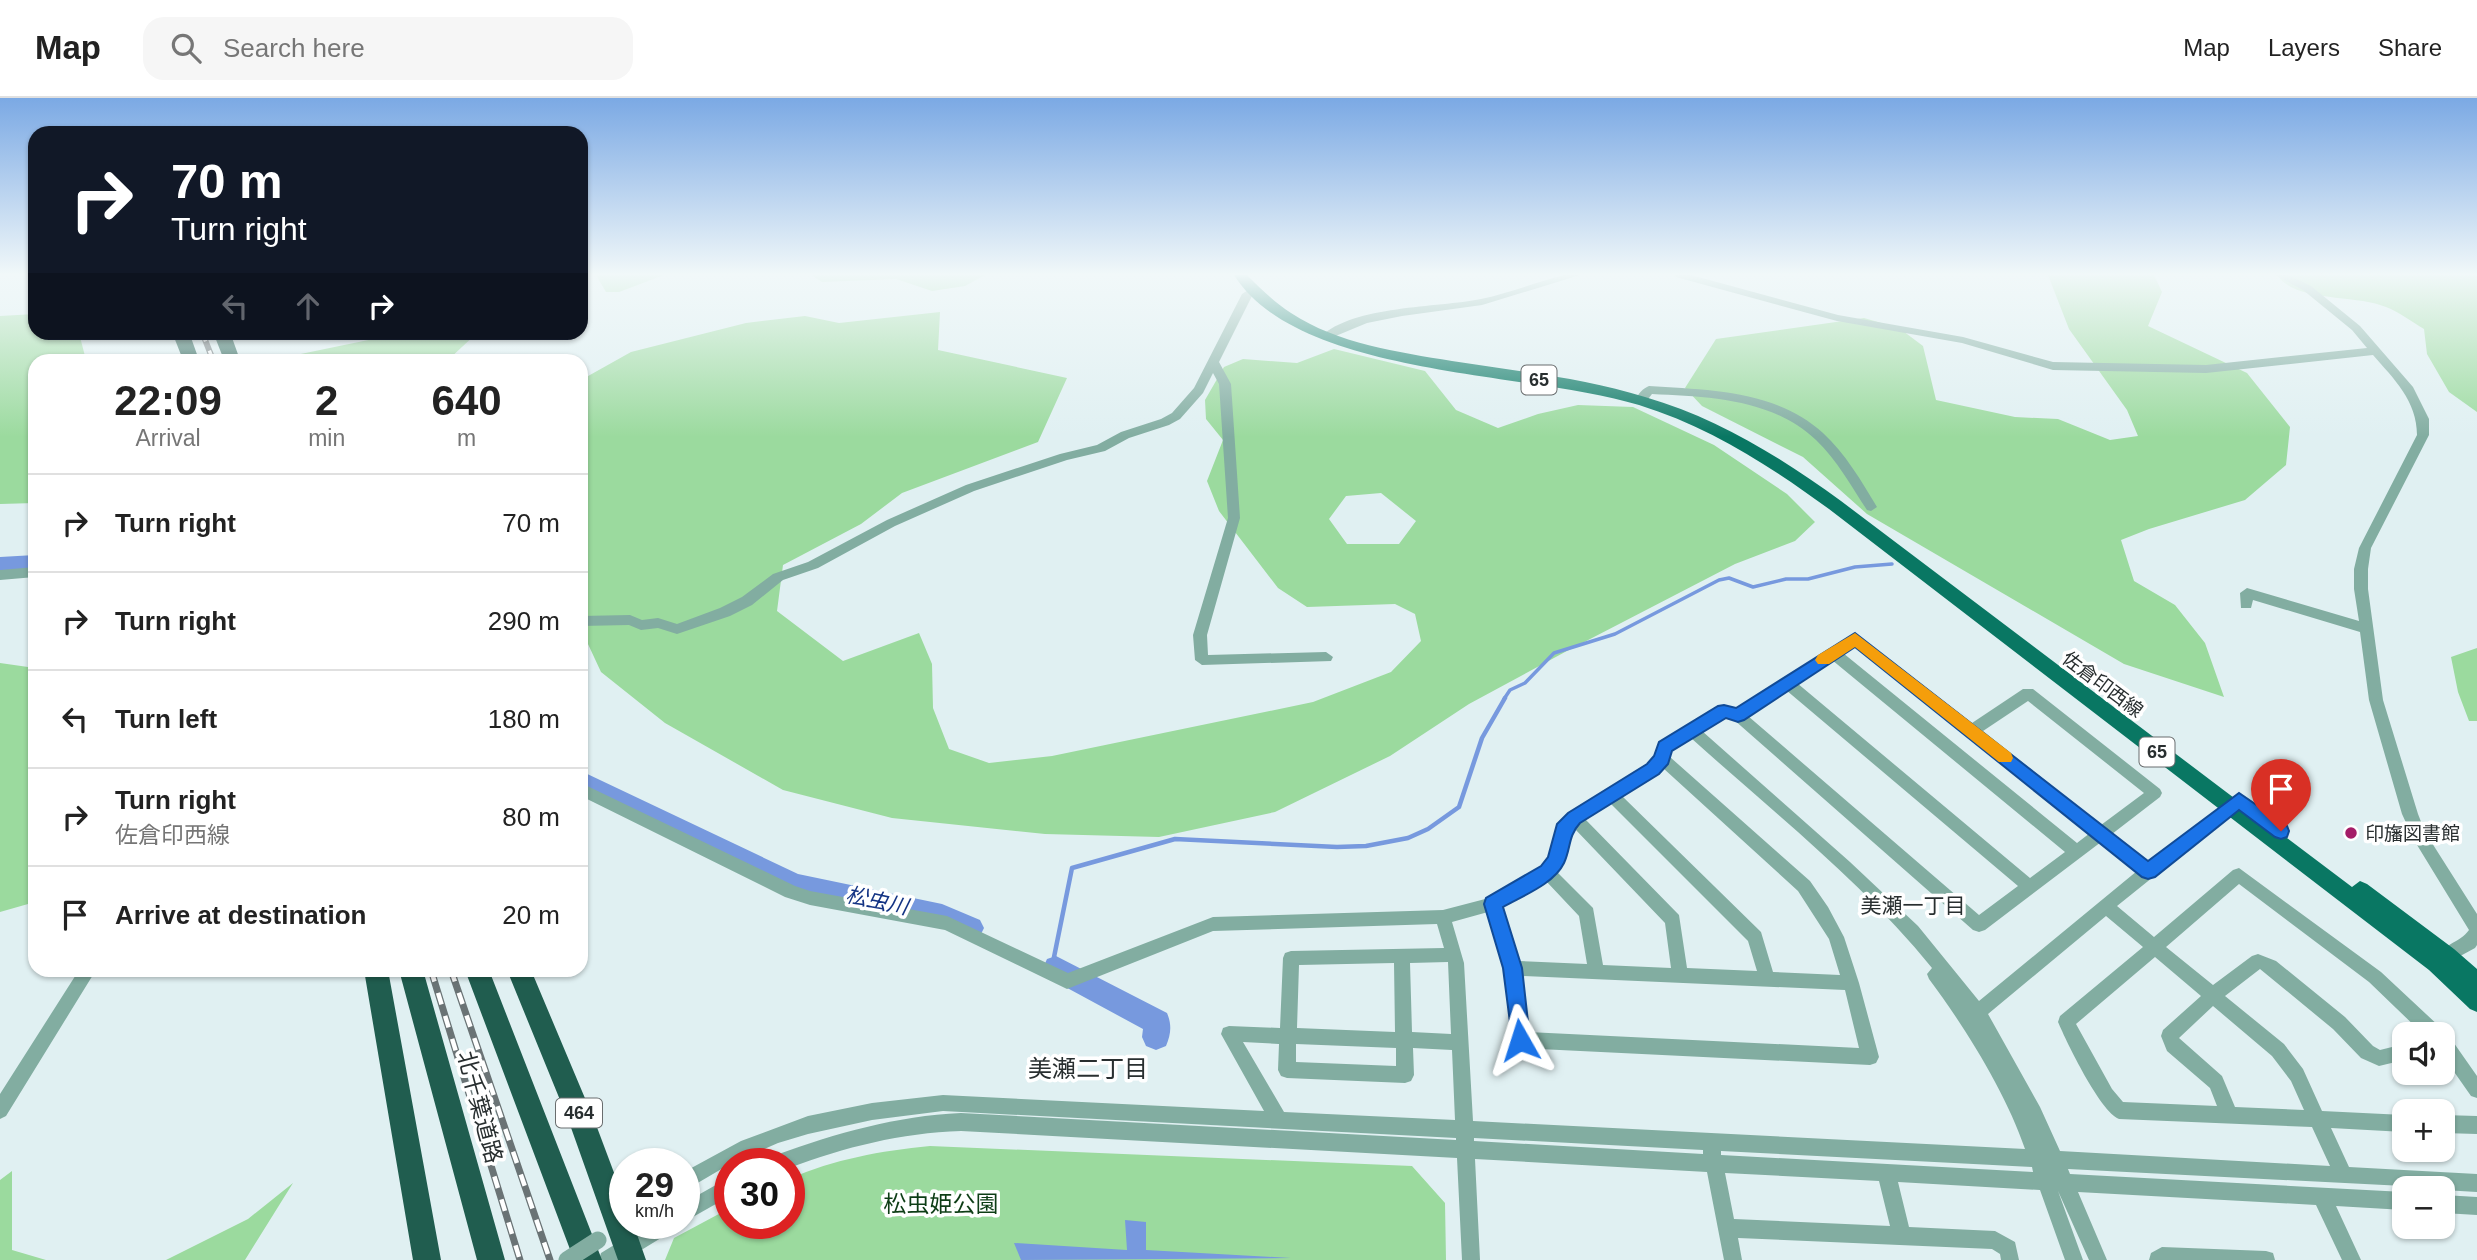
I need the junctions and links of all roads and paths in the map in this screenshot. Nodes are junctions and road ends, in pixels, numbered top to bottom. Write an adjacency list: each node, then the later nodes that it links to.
1 (1230, 329): 8 (street)
2 (1310, 329): 6 (main road, 佐倉印西線 / 65)
3 (1341, 329): 6 (street)
4 (1901, 329): 7 (street)
5 (2357, 329): 7 (street)
6 (1326, 337): 9 (main road, 佐倉印西線 / 65)
7 (2373, 351): 15 (street)
8 (1214, 363): 14 (street); 17 (street)
9 (1641, 400): 10 (street); 25 (main road, 佐倉印西線 / 65)
10 (1871, 507)
11 (28, 573): 12 (street)
12 (0, 575)
13 (2246, 604): 15 (street)
14 (588, 621)
15 (2365, 628): 36 (street)
16 (1833, 653): 18 (street); 21 (street); 28 (street)
17 (1326, 657)
18 (1787, 683): 19 (street); 31 (street)
19 (1738, 715): 20 (street); 31 (street)
20 (1691, 730): 22 (street); 34 (street)
21 (1972, 732): 27 (street); 27 (street)
22 (1662, 759): 24 (street); 51 (street)
23 (588, 792): 35 (street)
24 (1611, 795): 26 (street); 49 (street)
25 (2235, 804): 29 (street); 40 (main road, 佐倉印西線 / 65)
26 (1574, 818): 30 (street); 43 (street)
27 (2101, 833): 28 (street); 29 (street)
28 (2076, 851): 31 (street)
29 (2148, 871): 33 (street)
30 (1547, 872): 32 (street); 42 (street)
31 (2029, 886)
32 (1493, 904): 35 (street); 41 (street)
33 (2107, 907): 37 (street); 54 (street)
34 (1888, 911): 54 (street); 73 (street)
35 (1443, 917): 38 (street)
36 (2477, 930): 40 (street)
37 (2154, 947): 52 (street); 55 (street); 63 (street)
38 (1453, 955): 39 (street); 58 (street)
39 (1402, 956): 56 (street); 57 (street)
40 (2441, 959): 50 (main road, 佐倉印西線 / 65); 53 (main road, 佐倉印西線 / 65)
41 (1513, 968): 42 (street); 51 (street)
42 (1596, 972): 43 (street)
43 (1680, 976): 49 (street)
44 (84, 977): 62 (street)
45 (377, 977): 88 (highway)
46 (413, 977): 89 (highway, 北千葉道路)
47 (480, 977): 87 (highway, 北千葉道路 / 464)
48 (522, 977): 87 (highway, 464)
49 (1767, 979): 51 (street)
50 (2477, 982)
51 (1852, 983)
52 (2213, 995): 59 (street); 63 (street); 65 (street)
53 (2477, 1002)
54 (1978, 1012): 73 (street)
55 (2422, 1022)
56 (1288, 1036): 57 (street); 57 (street); 64 (street)
57 (1404, 1040): 58 (street)
58 (1460, 1042): 69 (street)
59 (2392, 1055)
60 (2455, 1060): 61 (street)
61 (2477, 1090)
62 (0, 1110)
63 (2230, 1116): 65 (street)
64 (1279, 1120): 69 (street); 76 (street)
65 (2317, 1121): 66 (street); 77 (street)
66 (2392, 1123)
67 (2455, 1124): 68 (street)
68 (2477, 1125)
69 (1465, 1129): 70 (street); 71 (street)
70 (1710, 1142): 73 (street); 74 (street)
71 (1465, 1149): 72 (street); 74 (street); 91 (street)
72 (805, 1154)
73 (2047, 1159): 77 (street); 78 (street)
74 (1714, 1162): 75 (street); 84 (street)
75 (1886, 1172): 78 (street); 85 (street)
76 (700, 1173)
77 (2343, 1175): 79 (street)
78 (2056, 1182): 80 (street); 94 (street); 95 (street)
79 (2477, 1183)
80 (2321, 1196): 81 (street); 98 (street)
81 (2392, 1200)
82 (2455, 1205): 83 (street)
83 (2477, 1206)
84 (1727, 1228): 85 (street); 92 (street)
85 (1902, 1236): 93 (street)
86 (631, 1239): 87 (street)
87 (613, 1247): 90 (street, bridge)
88 (427, 1260)
89 (491, 1260)
90 (567, 1260)
91 (1471, 1260)
92 (1733, 1260)
93 (2010, 1260)
94 (2074, 1260)
95 (2098, 1260)
96 (2158, 1260): 97 (street)
97 (2266, 1260)
98 (2352, 1260)

